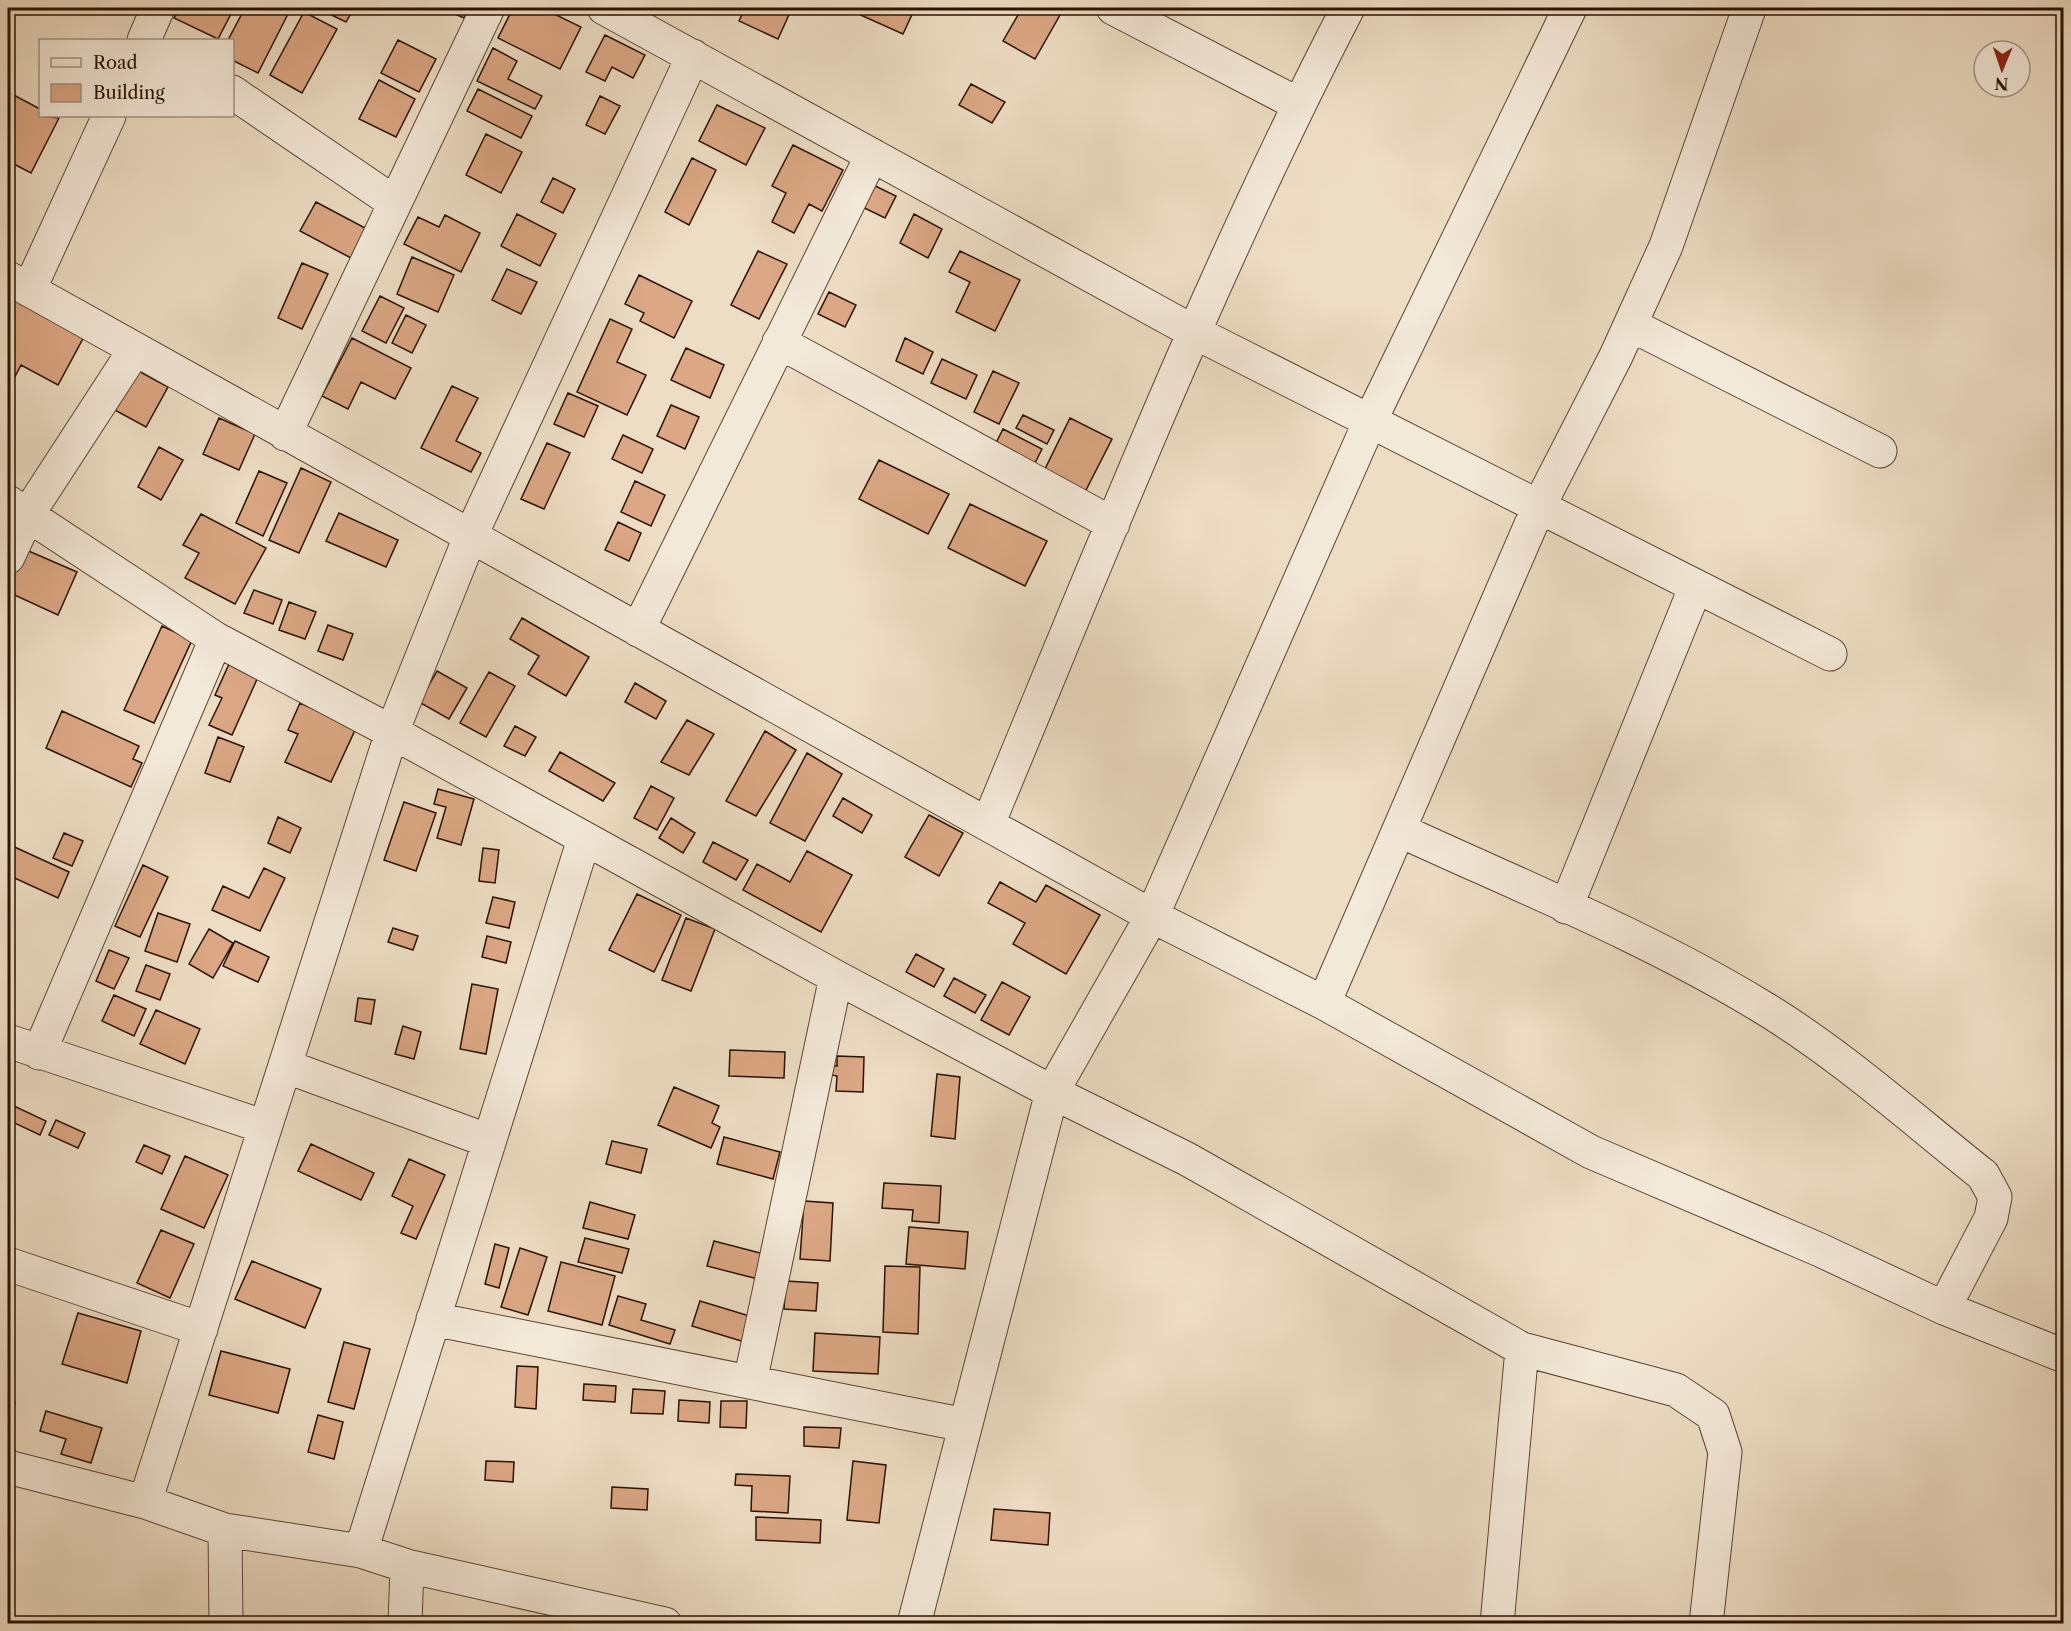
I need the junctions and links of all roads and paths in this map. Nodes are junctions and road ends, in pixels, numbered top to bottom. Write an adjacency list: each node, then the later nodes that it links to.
1 (488, 8): 12 (street)
2 (604, 8): 7 (street)
3 (1113, 8): 9 (street)
4 (1348, 8): 9 (street)
5 (1570, 8): 18 (street)
6 (1749, 9): 14 (street)
7 (693, 56): 11 (street); 24 (street)
8 (234, 93): 12 (street)
9 (1298, 104): 15 (street)
10 (108, 117): 13 (street)
11 (872, 155): 15 (street); 16 (street)
12 (394, 203): 19 (street)
13 (18, 284): 17 (street)
14 (1631, 325): 20 (street); 21 (street)
15 (1194, 332): 18 (street); 23 (street)
16 (779, 342): 23 (street); 27 (street)
17 (134, 351): 19 (street); 22 (street)
18 (1370, 421): 21 (street); 35 (street)
19 (285, 434): 24 (street)
20 (1880, 451)
21 (1539, 506): 26 (street); 32 (street)
22 (18, 508): 25 (street); 28 (street)
23 (1113, 524): 31 (street)
24 (470, 537): 27 (street); 30 (street)
25 (8, 557)
26 (1696, 586): 29 (street); 34 (street)
27 (638, 630): 31 (street)
28 (216, 639): 30 (street); 39 (street)
29 (1830, 654)
30 (392, 732): 33 (street); 40 (street)
31 (988, 824): 35 (street)
32 (1399, 830): 34 (street); 37 (street)
33 (584, 839): 36 (street); 43 (street)
34 (1566, 907): 45 (street)
35 (1152, 916): 37 (street); 41 (street)
36 (836, 977): 41 (street); 50 (street)
37 (1324, 1004): 45 (street)
38 (8, 1041): 39 (street)
39 (39, 1053): 42 (street)
40 (285, 1066): 42 (street); 43 (street)
41 (1052, 1092): 48 (street); 51 (street)
42 (265, 1127): 47 (street)
43 (489, 1141): 46 (street)
44 (8, 1264): 47 (street)
45 (1944, 1308): 49 (street)
46 (434, 1319): 50 (street); 55 (street)
47 (201, 1329): 53 (street)
48 (1522, 1349): 61 (street); 62 (street)
49 (2064, 1356)
50 (750, 1382): 51 (street)
51 (966, 1425): 60 (street)
52 (8, 1467): 53 (street)
53 (145, 1502): 54 (street)
54 (225, 1530): 55 (street); 57 (street)
55 (361, 1551): 56 (street)
56 (407, 1566): 58 (street); 59 (street)
57 (226, 1623)
58 (405, 1623)
59 (665, 1623)
60 (914, 1623)
61 (1497, 1623)
62 (1706, 1623)

